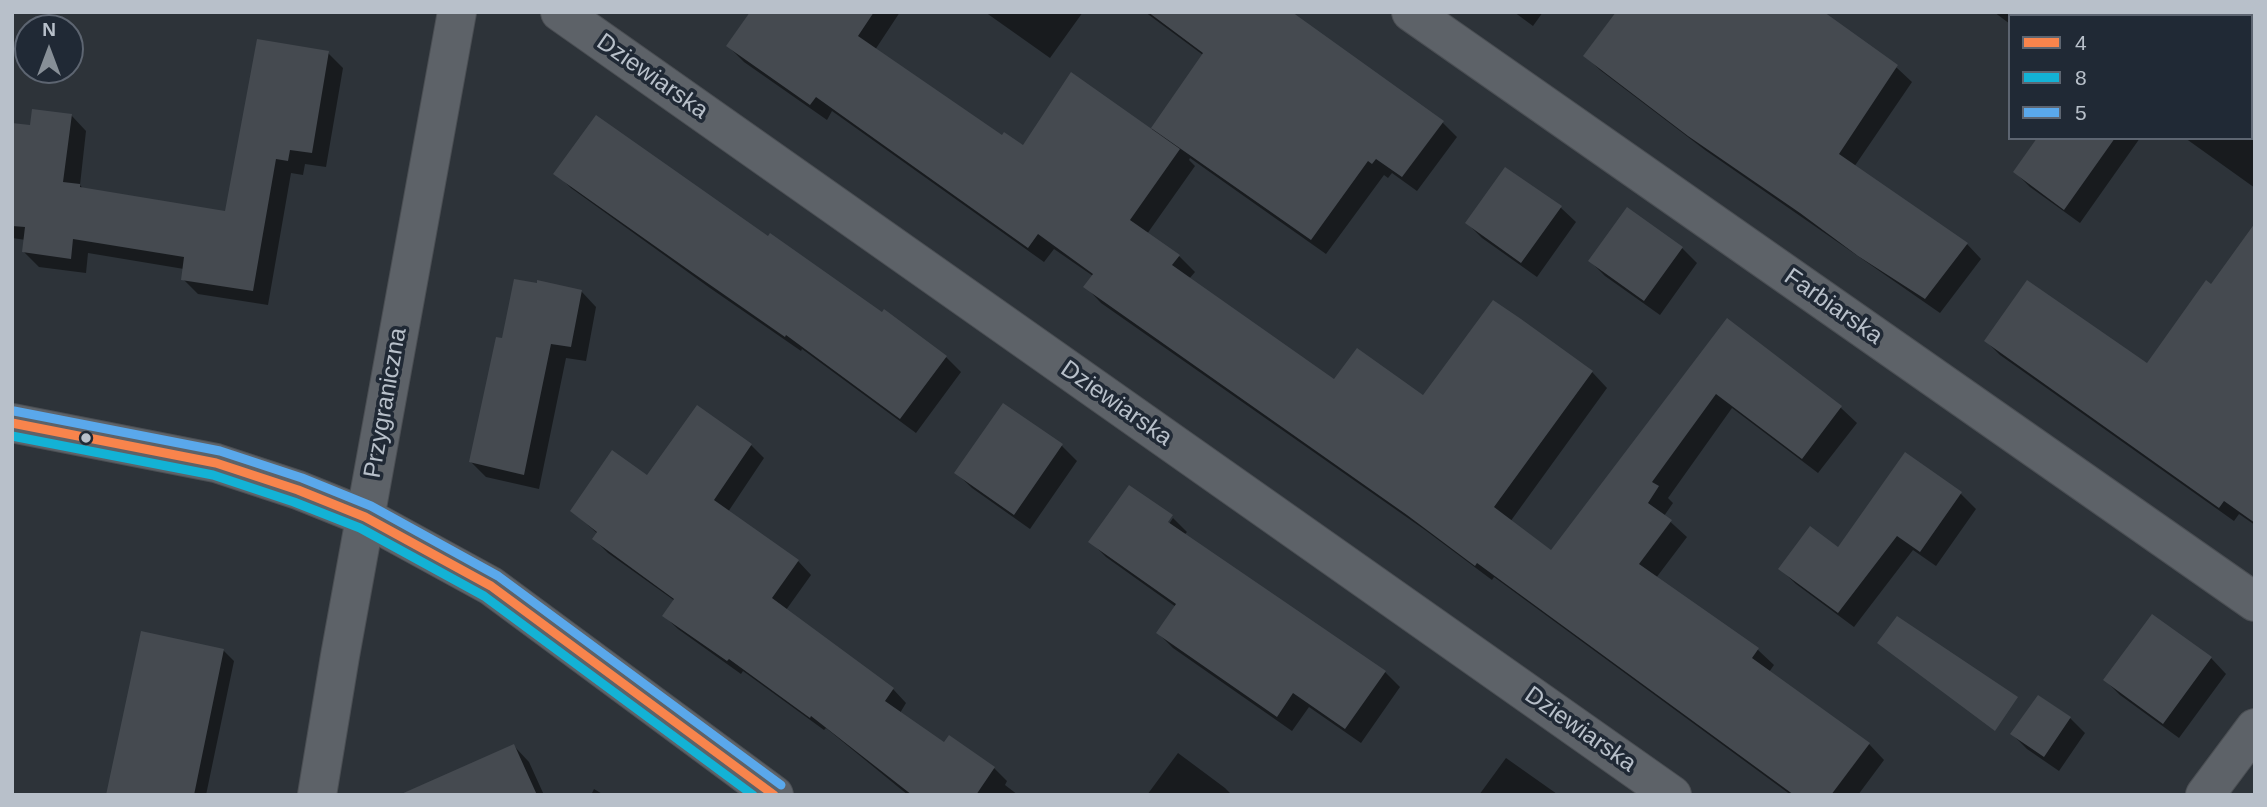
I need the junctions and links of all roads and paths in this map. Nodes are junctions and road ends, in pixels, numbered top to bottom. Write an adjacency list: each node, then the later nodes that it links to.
1 (457, 12): 5 (street, Przygraniczna)
2 (560, 12): 10 (street, Dziewiarska)
3 (1411, 12): 6 (street, Farbiarska)
4 (12, 423): 5 (street)
5 (365, 517): 8 (street, Przygraniczna); 9 (street)
6 (2255, 602)
7 (2255, 728): 11 (street)
8 (317, 795)
9 (774, 795)
10 (1672, 795)
11 (2205, 795)

